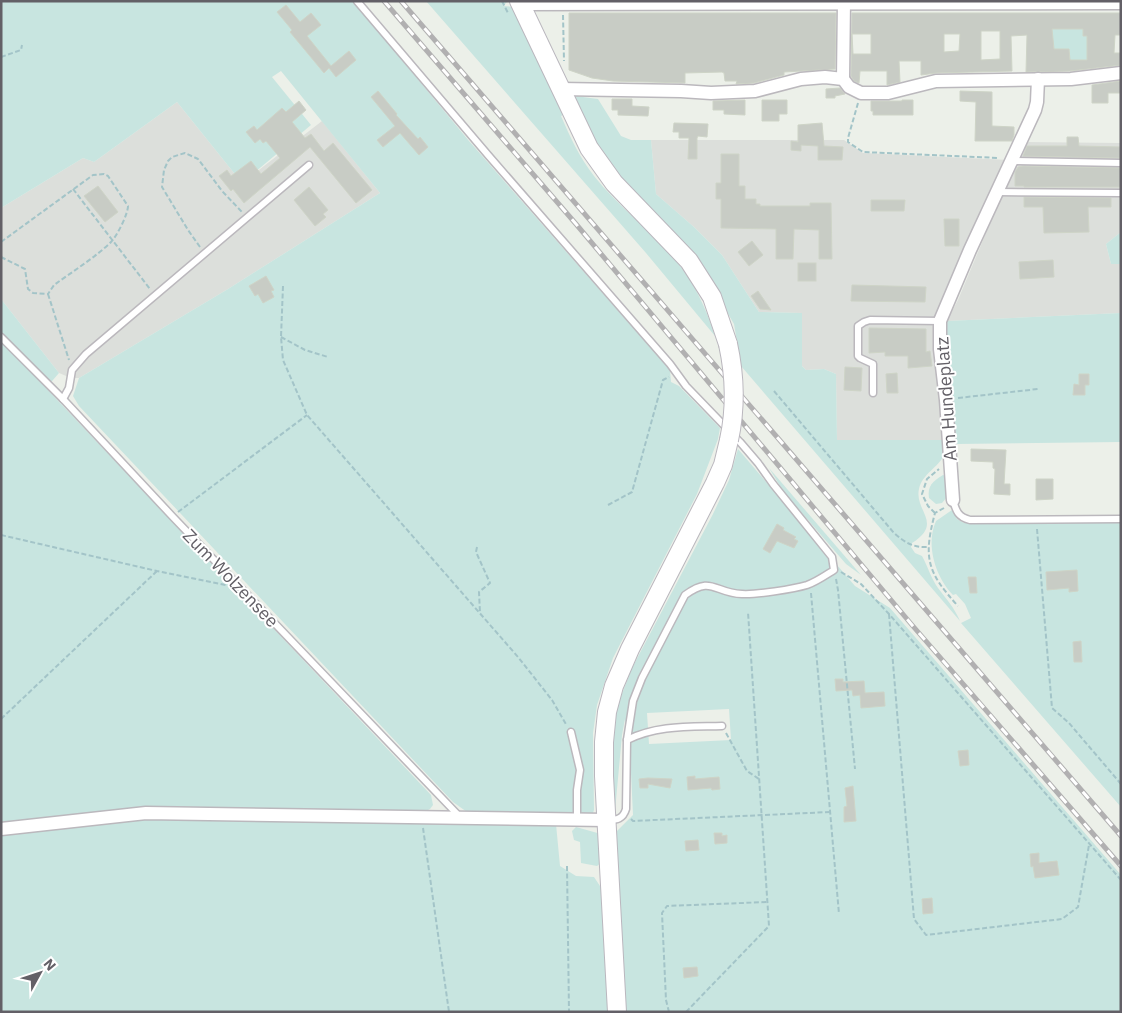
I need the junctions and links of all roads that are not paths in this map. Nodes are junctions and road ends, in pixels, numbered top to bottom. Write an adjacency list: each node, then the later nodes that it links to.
1 (357, 1): 22 (lane)
2 (844, 2): 3 (street); 4 (street); 6 (street)
3 (514, 3): 8 (main road)
4 (1121, 3)
5 (1121, 73): 7 (street)
6 (843, 79): 7 (street); 8 (street)
7 (1038, 80): 9 (street, Am Hundeplatz)
8 (560, 89): 25 (main road, bridge)
9 (1011, 160): 10 (lane); 12 (street, Am Hundeplatz)
10 (1121, 163)
11 (309, 165): 17 (lane)
12 (997, 192): 13 (lane); 14 (street, Am Hundeplatz)
13 (1121, 193)
14 (940, 321): 16 (lane); 18 (street, Am Hundeplatz)
15 (1, 337): 17 (lane, Zum Wolzensee)
16 (873, 393)
17 (63, 399): 23 (lane, Zum Wolzensee)
18 (953, 500): 19 (lane)
19 (1121, 519)
20 (722, 726): 22 (lane)
21 (571, 732): 24 (lane)
22 (627, 740): 25 (lane)
23 (461, 819): 24 (street); 26 (street)
24 (577, 819): 25 (street)
25 (606, 820): 27 (main road)
26 (1, 829)
27 (617, 1012)

